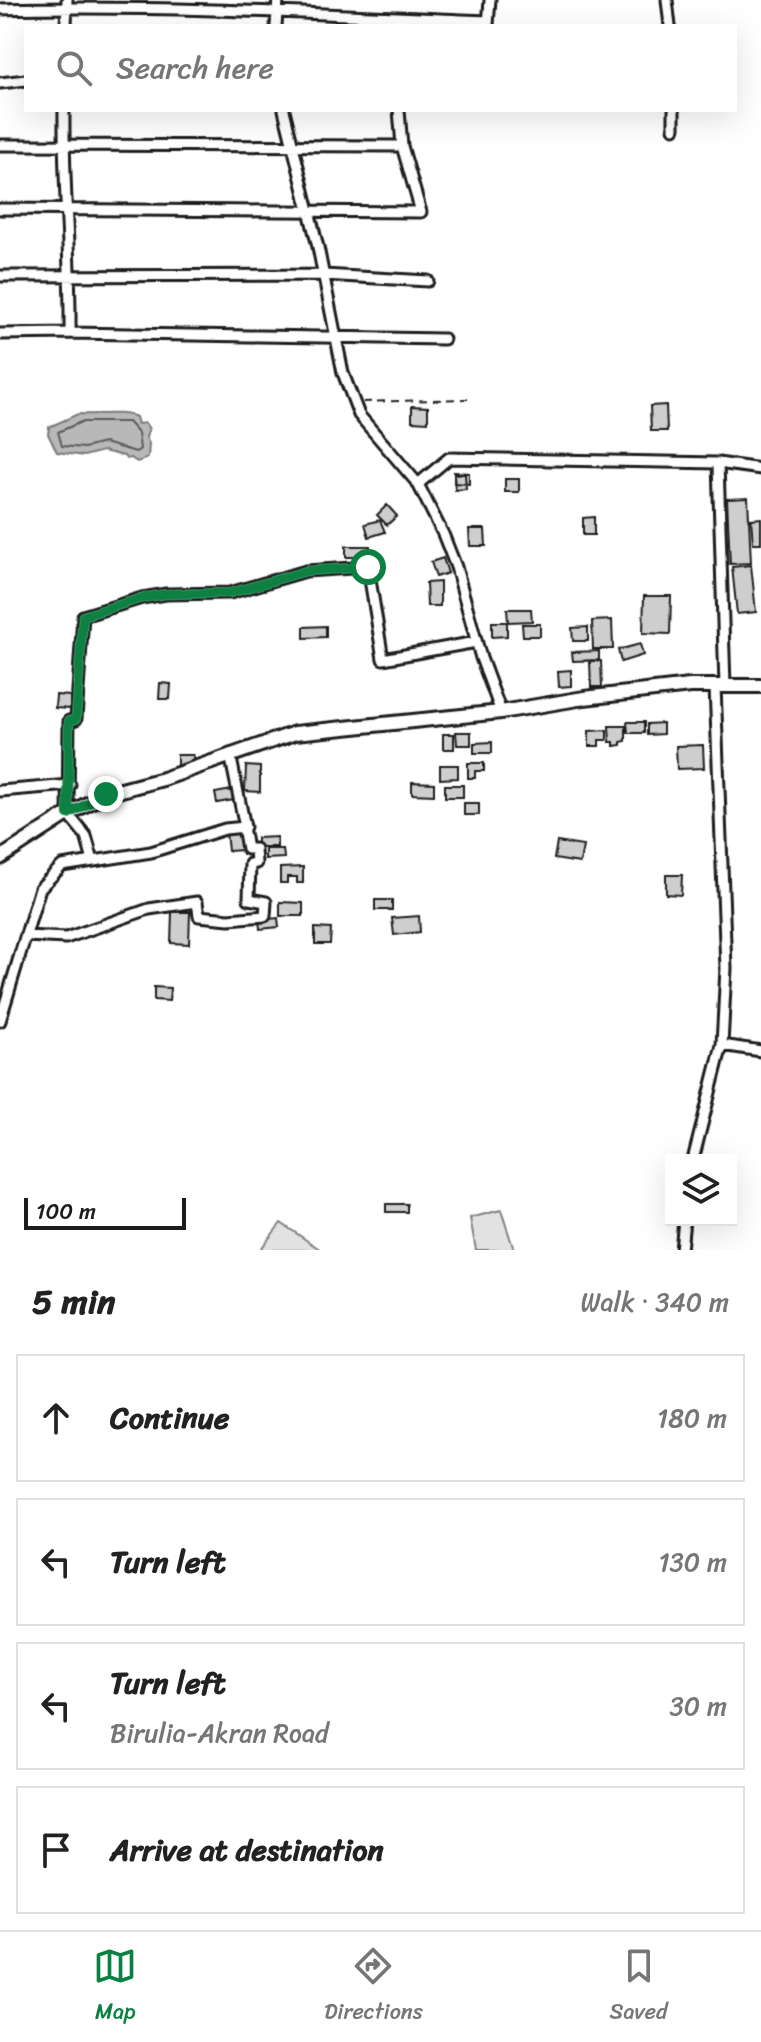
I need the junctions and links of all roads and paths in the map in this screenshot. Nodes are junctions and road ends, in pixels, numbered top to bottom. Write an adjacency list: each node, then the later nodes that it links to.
1 (278, 0): 6 (street)
2 (490, 0): 8 (street)
3 (667, 0): 9 (street)
4 (66, 4): 5 (street); 6 (street)
5 (0, 9)
6 (277, 12): 7 (street); 8 (street)
7 (276, 24)
8 (488, 24)
9 (670, 24)
10 (24, 80): 11 (street)
11 (0, 83)
12 (64, 112): 17 (street)
13 (284, 112): 20 (street)
14 (399, 112): 19 (street)
15 (674, 112): 16 (street)
16 (674, 128)
17 (63, 143): 18 (street); 20 (street); 22 (street)
18 (0, 145)
19 (402, 146): 20 (street); 23 (street)
20 (293, 147): 23 (street)
21 (0, 209): 22 (street)
22 (65, 211): 23 (street); 24 (street)
23 (309, 213): 25 (street)
24 (70, 275): 25 (street); 26 (street); 28 (street)
25 (324, 275): 27 (street); 30 (street)
26 (0, 276)
27 (428, 281)
28 (70, 333): 29 (street); 30 (street)
29 (0, 334)
30 (337, 338): 31 (street); 33 (street)
31 (444, 339)
32 (468, 399): 33 (path)
33 (354, 402): 36 (street)
34 (718, 463): 35 (street); 36 (street); 38 (street)
35 (761, 469)
36 (418, 484): 37 (street)
37 (476, 642): 40 (street); 42 (street)
38 (720, 686): 39 (street); 40 (street); 50 (street)
39 (761, 686)
40 (501, 712): 41 (street)
41 (230, 754): 44 (street); 45 (street)
42 (70, 785): 43 (street); 44 (street)
43 (0, 791)
44 (68, 814): 46 (street); 47 (street)
45 (243, 827): 47 (street); 48 (street)
46 (0, 858)
47 (93, 861): 48 (street)
48 (26, 936): 49 (street)
49 (0, 1021)
50 (722, 1045): 51 (street); 52 (street)
51 (761, 1051)
52 (695, 1154)
53 (683, 1226): 54 (street)
54 (681, 1250)

